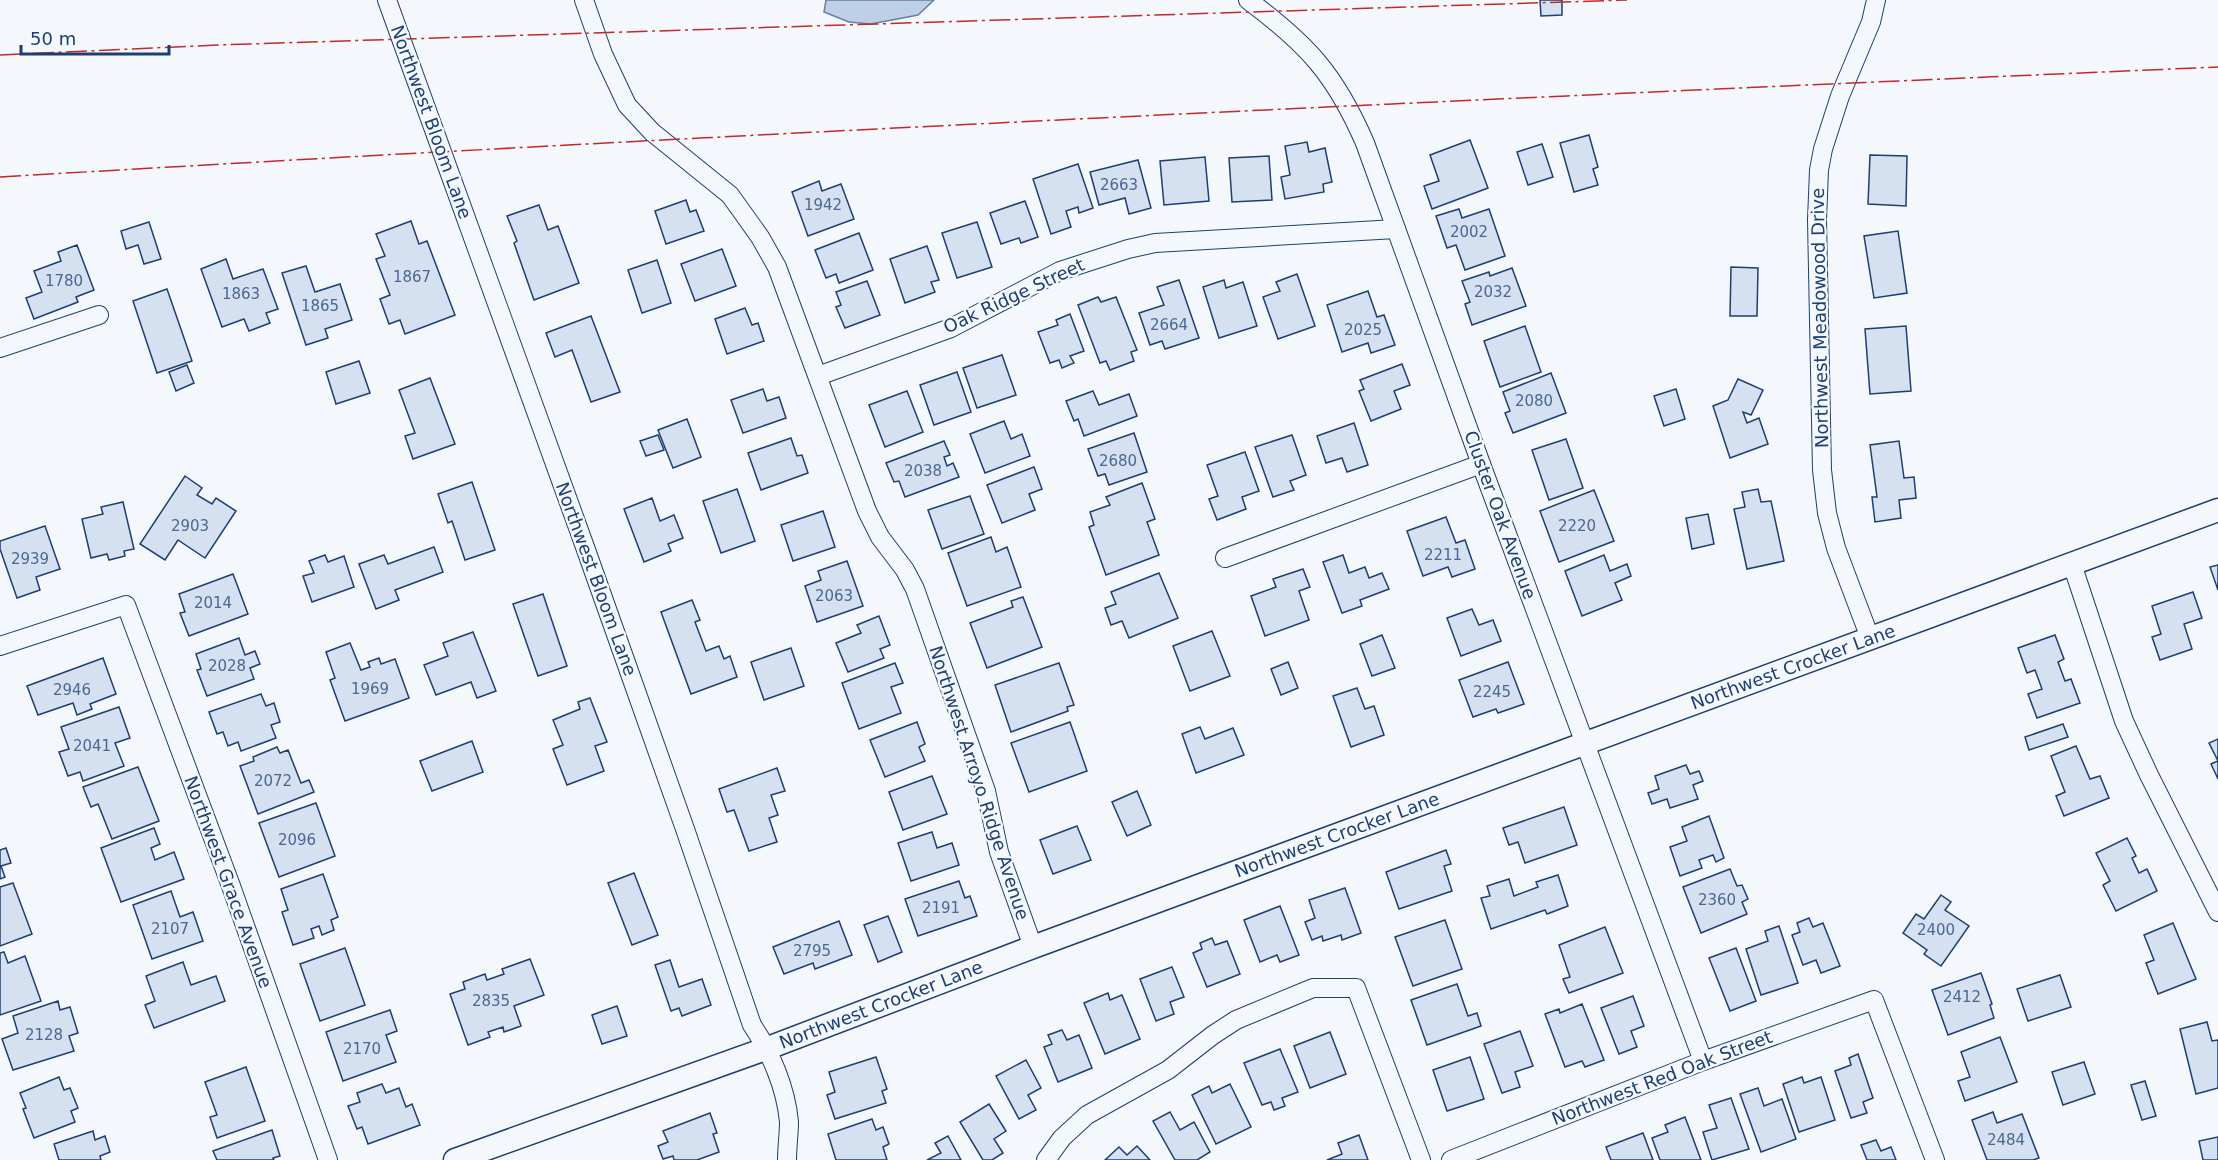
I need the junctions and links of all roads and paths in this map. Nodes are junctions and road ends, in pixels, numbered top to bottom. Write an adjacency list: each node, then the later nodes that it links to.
1 (387, 0): 18 (street, Northwest Bloom Lane)
2 (584, 0): 8 (street, Northwest Arroyo Ridge Avenue)
3 (1248, 0): 5 (street, Cluster Oak Avenue)
4 (1876, 0): 13 (street, Northwest Meadowood Drive)
5 (1396, 229): 8 (street, Oak Ridge Street); 9 (street, Cluster Oak Avenue)
6 (99, 315): 7 (street)
7 (0, 348)
8 (818, 376): 17 (street, Northwest Arroyo Ridge Avenue)
9 (1481, 464): 11 (street); 15 (street, Cluster Oak Avenue)
10 (2218, 510): 12 (street, Northwest Crocker Lane)
11 (1225, 558)
12 (2072, 564): 13 (street, Northwest Crocker Lane); 16 (street)
13 (1870, 638): 15 (street, Northwest Crocker Lane)
14 (0, 646): 20 (street, Northwest Grace Avenue)
15 (1584, 744): 17 (street, Northwest Crocker Lane); 19 (street, Cluster Oak Avenue)
16 (2218, 912)
17 (1033, 947): 18 (street, Northwest Crocker Lane)
18 (768, 1048): 21 (street, Northwest Crocker Lane); 22 (street, Northwest Bloom Lane)
19 (1703, 1061): 25 (street, Northwest Red Oak Street); 26 (street, Northwest Red Oak Street)
20 (328, 1160)
21 (455, 1160)
22 (787, 1160)
23 (1046, 1160): 24 (street)
24 (1421, 1160)
25 (1451, 1160)
26 (1935, 1160)

